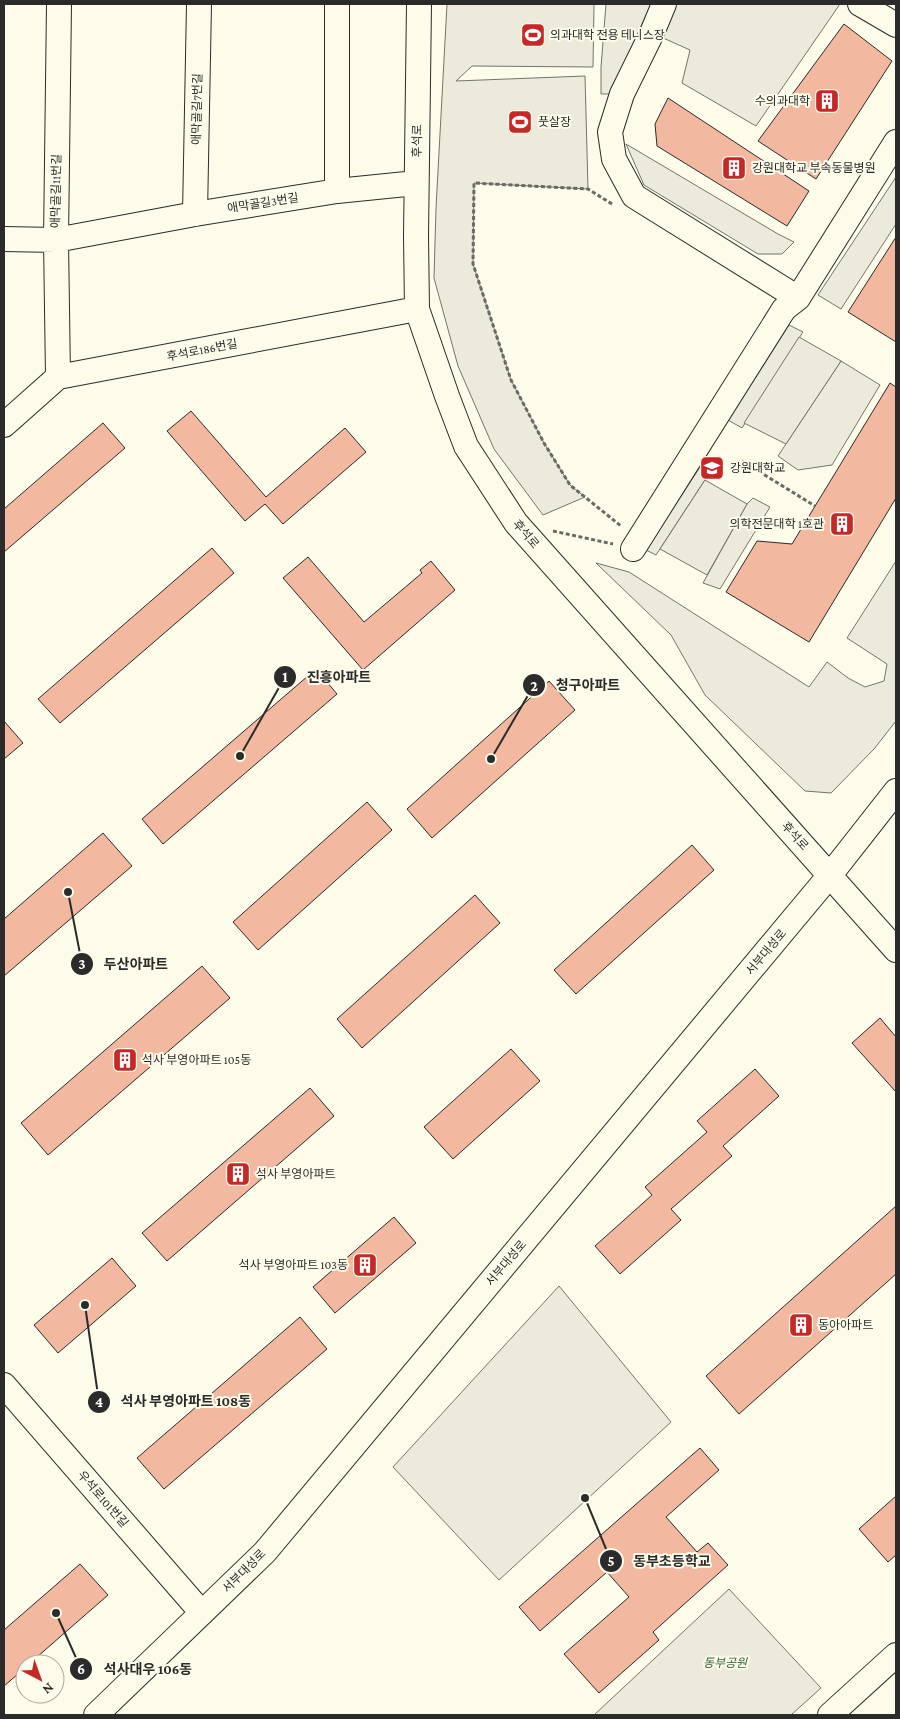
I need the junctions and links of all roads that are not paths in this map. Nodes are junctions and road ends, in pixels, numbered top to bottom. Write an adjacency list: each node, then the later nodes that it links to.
1 (59, 4): 13 (street, 애막골길11번길)
2 (199, 4): 11 (street, 애막골길7번길)
3 (337, 4): 10 (street)
4 (420, 4): 9 (street, 후석로)
5 (664, 4): 14 (street)
6 (860, 4): 7 (street)
7 (896, 25)
8 (896, 142): 14 (street)
9 (416, 183): 10 (street, 애막골길3번길); 15 (street, 후석로)
10 (337, 191): 11 (street, 애막골길3번길)
11 (195, 214): 13 (street, 애막골길3번길)
12 (4, 239): 13 (street, 애막골길3번길)
13 (56, 240): 16 (street, 애막골길11번길)
14 (798, 298): 18 (street)
15 (417, 309): 16 (street, 후석로186번길); 20 (street, 후석로)
16 (58, 378): 17 (street, 후석로186번길)
17 (4, 424)
18 (630, 539)
19 (896, 791): 20 (street, 서부대성로)
20 (830, 875): 21 (street, 후석로); 23 (street, 서부대성로)
21 (896, 950)
22 (4, 1385): 23 (street, 우석로101번길)
23 (202, 1613): 25 (street, 서부대성로)
24 (896, 1655): 26 (street)
25 (96, 1715)
26 (830, 1715)

